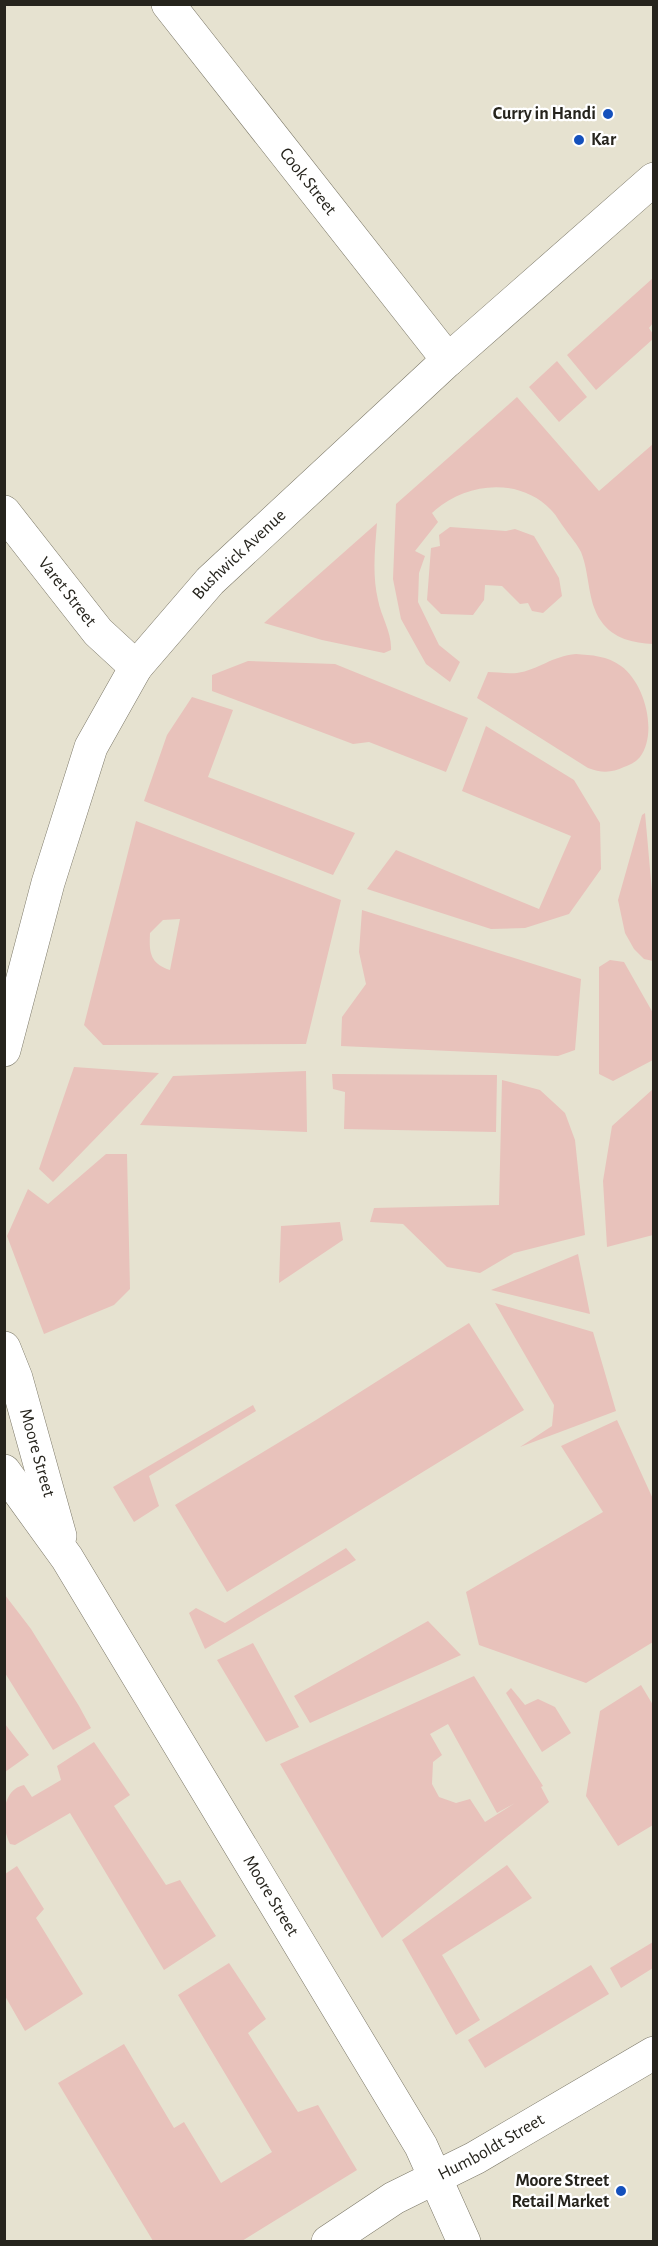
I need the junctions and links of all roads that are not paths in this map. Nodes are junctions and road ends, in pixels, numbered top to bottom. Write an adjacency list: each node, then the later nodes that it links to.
1 (168, 4): 3 (street, Cook Street)
2 (654, 180): 3 (street, Bushwick Avenue)
3 (448, 360): 5 (street, Bushwick Avenue)
4 (4, 512): 5 (street, Varet Street)
5 (136, 667): 6 (street, Bushwick Avenue)
6 (4, 1050)
7 (4, 1348): 9 (street, Moore Street)
8 (4, 1471): 9 (street, Moore Street)
9 (67, 1558): 11 (street, Moore Street)
10 (654, 2053): 11 (street, Humboldt Street)
11 (436, 2176): 12 (street, Humboldt Street); 13 (street, Moore Street)
12 (328, 2241)
13 (464, 2241)

